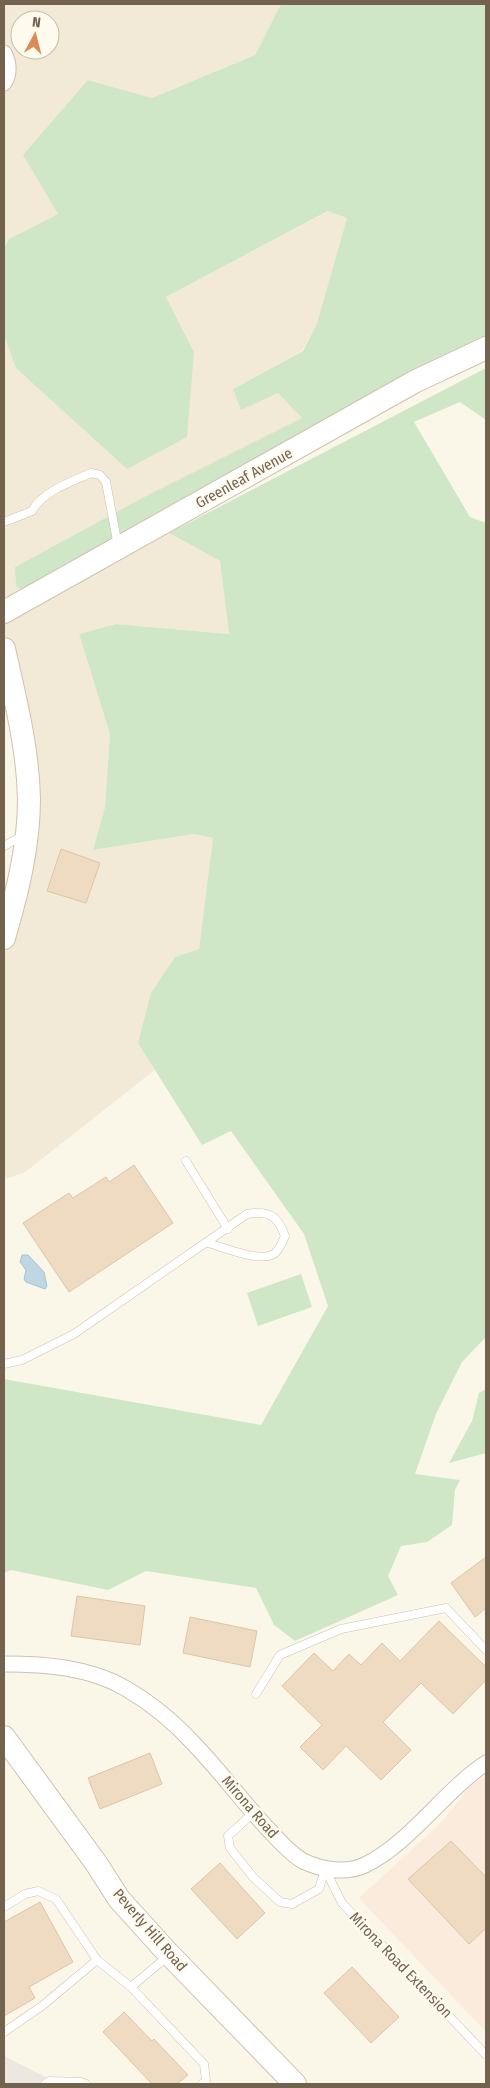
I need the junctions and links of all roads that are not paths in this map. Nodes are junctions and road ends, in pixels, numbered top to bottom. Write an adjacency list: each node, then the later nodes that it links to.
1 (4, 53): 2 (street)
2 (4, 83)
3 (486, 348): 5 (street, Greenleaf Avenue)
4 (4, 522): 5 (lane)
5 (118, 548): 6 (street, Greenleaf Avenue)
6 (4, 612)
7 (4, 649): 8 (street)
8 (26, 834): 9 (lane); 10 (street)
9 (4, 846)
10 (4, 938)
11 (186, 1161): 12 (lane)
12 (228, 1229): 13 (lane); 13 (lane)
13 (208, 1243): 14 (lane)
14 (4, 1364)
15 (486, 1650): 17 (lane)
16 (4, 1664): 20 (street, Mirona Road)
17 (256, 1694)
18 (4, 1737): 23 (street, Peverly Hill Road)
19 (486, 1763): 21 (street, Mirona Road)
20 (253, 1813): 21 (street, Mirona Road); 21 (lane)
21 (324, 1869): 27 (lane, Mirona Road Extension)
22 (4, 1907): 24 (lane)
23 (170, 1955): 25 (lane); 28 (street, Peverly Hill Road)
24 (97, 1960): 25 (lane); 26 (lane)
25 (131, 1987): 31 (lane)
26 (4, 2032)
27 (486, 2055)
28 (288, 2082)
29 (45, 2084): 30 (lane)
30 (86, 2084)
31 (202, 2084)

